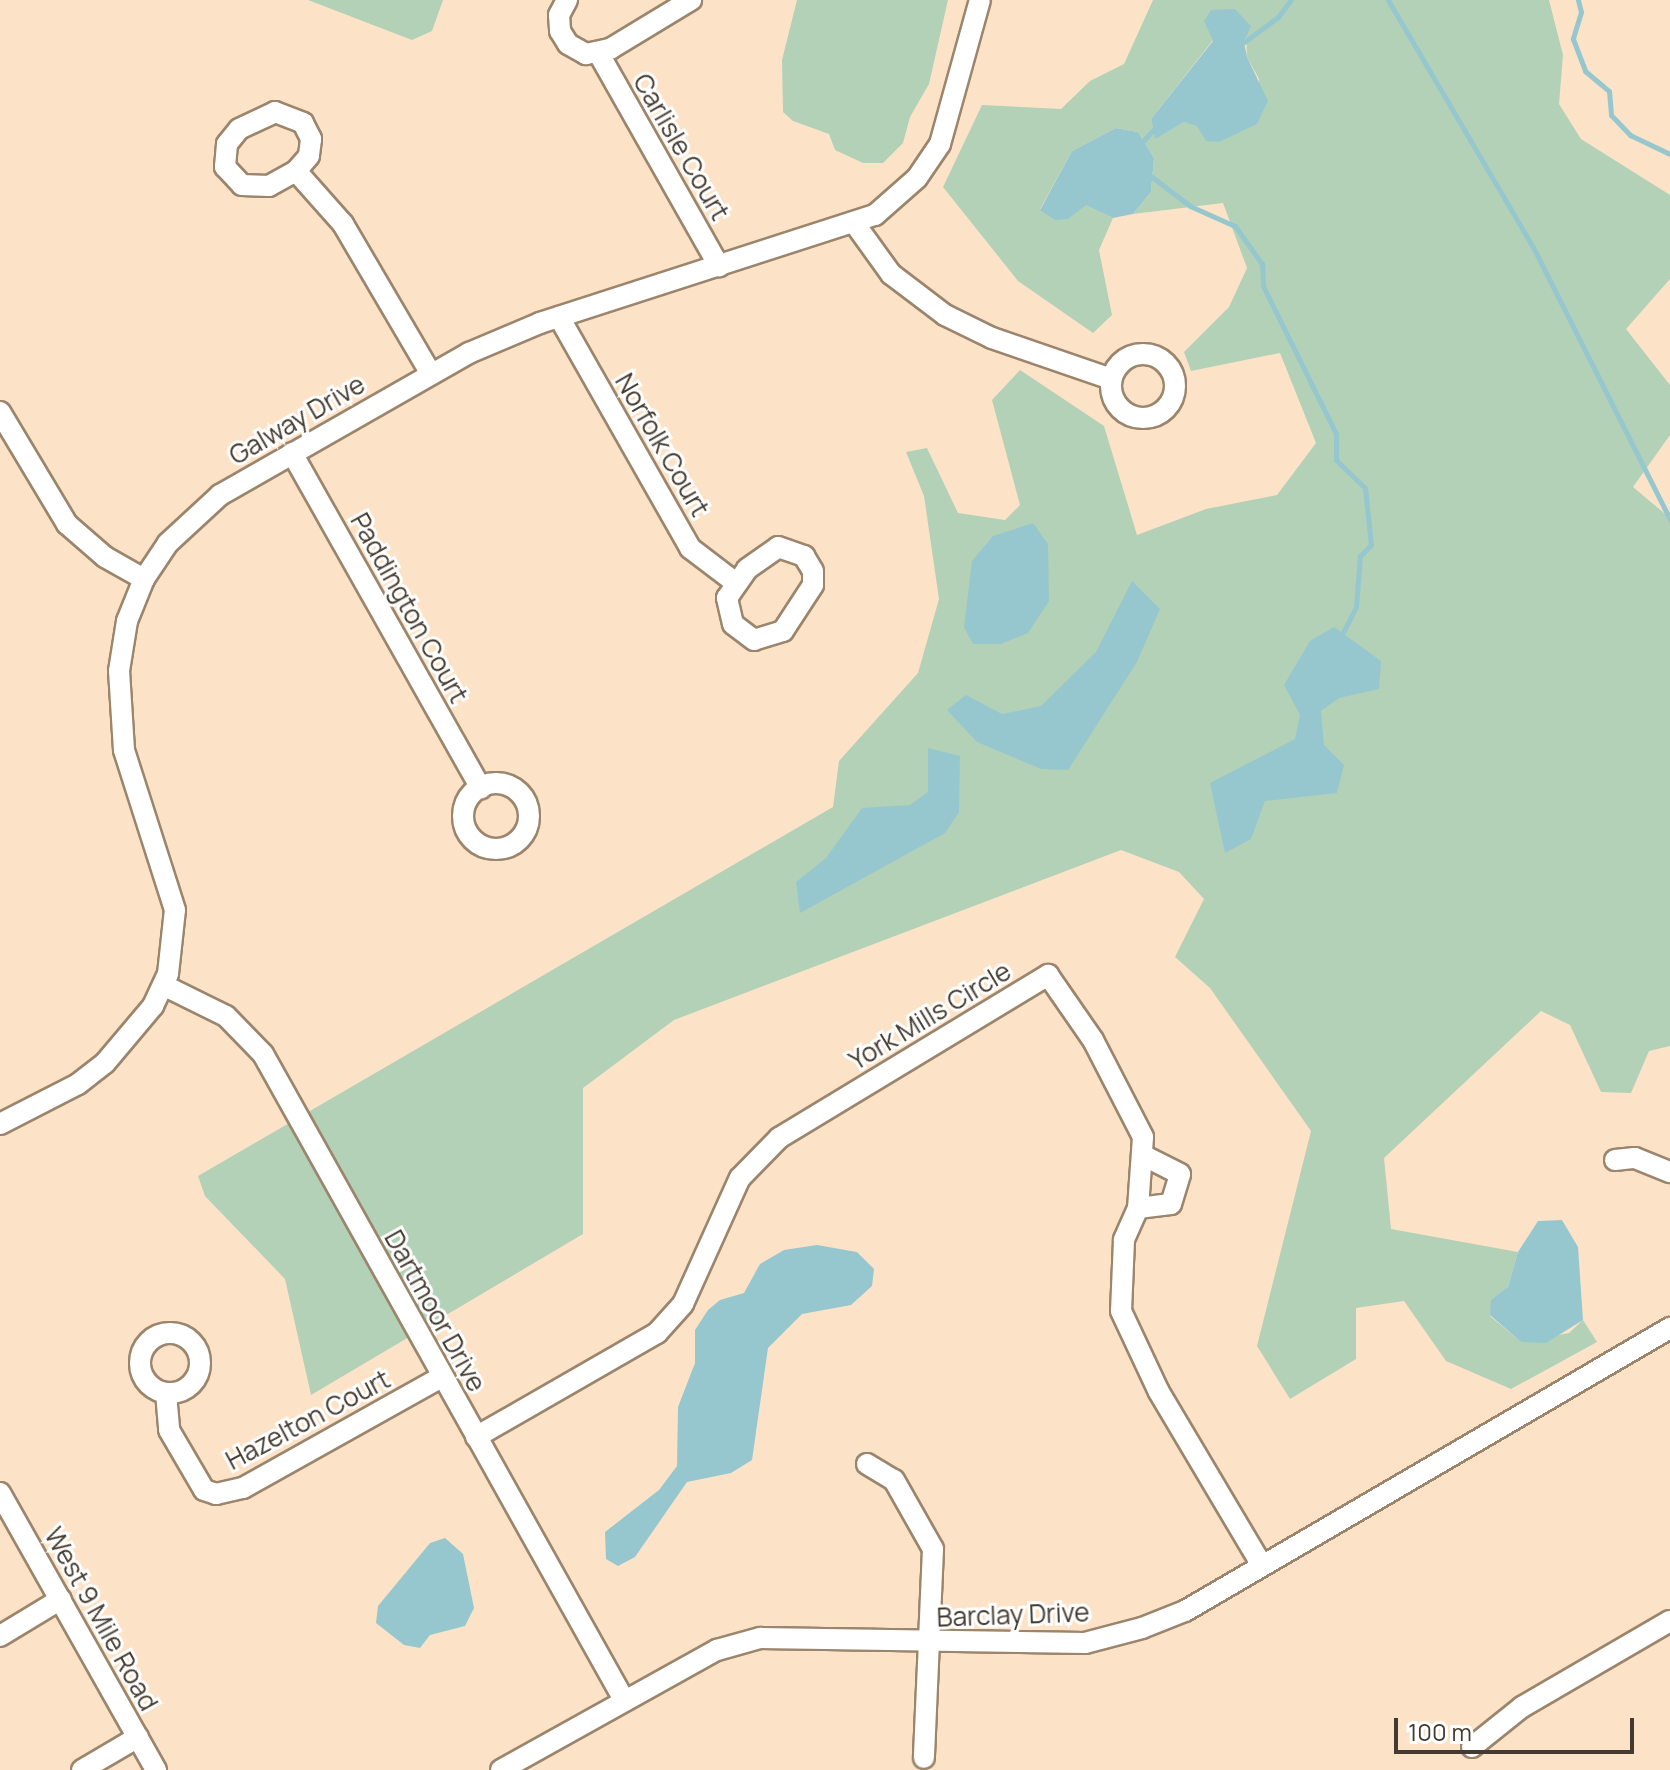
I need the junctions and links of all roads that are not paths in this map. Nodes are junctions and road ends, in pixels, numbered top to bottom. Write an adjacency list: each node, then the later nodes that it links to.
1 (567, 0): 4 (street)
2 (691, 0): 4 (street, Carlisle Court)
3 (980, 0): 6 (street, Galway Drive)
4 (599, 54): 7 (street, Carlisle Court)
5 (296, 171): 5 (street); 9 (street)
6 (855, 224): 7 (street, Galway Drive); 10 (street)
7 (719, 266): 8 (street, Galway Drive)
8 (559, 317): 9 (street, Galway Drive); 14 (street, Norfolk Court)
9 (431, 374): 12 (street, Galway Drive)
10 (1111, 379)
11 (0, 412): 13 (street)
12 (292, 453): 13 (street, Galway Drive); 15 (street, Paddington Court)
13 (144, 579): 16 (street, Galway Drive)
14 (736, 583): 14 (street)
15 (481, 788)
16 (163, 985): 17 (street, Galway Drive); 23 (street, Dartmoor Drive)
17 (0, 1124)
18 (1145, 1156): 21 (street, York Mills Circle); 21 (street); 25 (street, York Mills Circle)
19 (1615, 1160): 20 (street)
20 (1670, 1172)
21 (1138, 1208): 28 (street, York Mills Circle)
22 (1670, 1328): 28 (street, Barclay Drive)
23 (442, 1377): 24 (street, Hazelton Court); 25 (street, Dartmoor Drive)
24 (166, 1393)
25 (476, 1437): 33 (street, Dartmoor Drive)
26 (867, 1464): 32 (street)
27 (0, 1493): 29 (street, West 9 Mile Road)
28 (1261, 1564): 32 (street, Barclay Drive)
29 (61, 1599): 31 (street); 34 (street, West 9 Mile Road)
30 (1670, 1621): 35 (street)
31 (0, 1636)
32 (933, 1644): 33 (street, Barclay Drive); 36 (street)
33 (624, 1700): 39 (street, Barclay Drive)
34 (138, 1737): 37 (street); 38 (street, West 9 Mile Road)
35 (1472, 1747)
36 (924, 1758)
37 (82, 1770)
38 (156, 1770)
39 (501, 1770)

